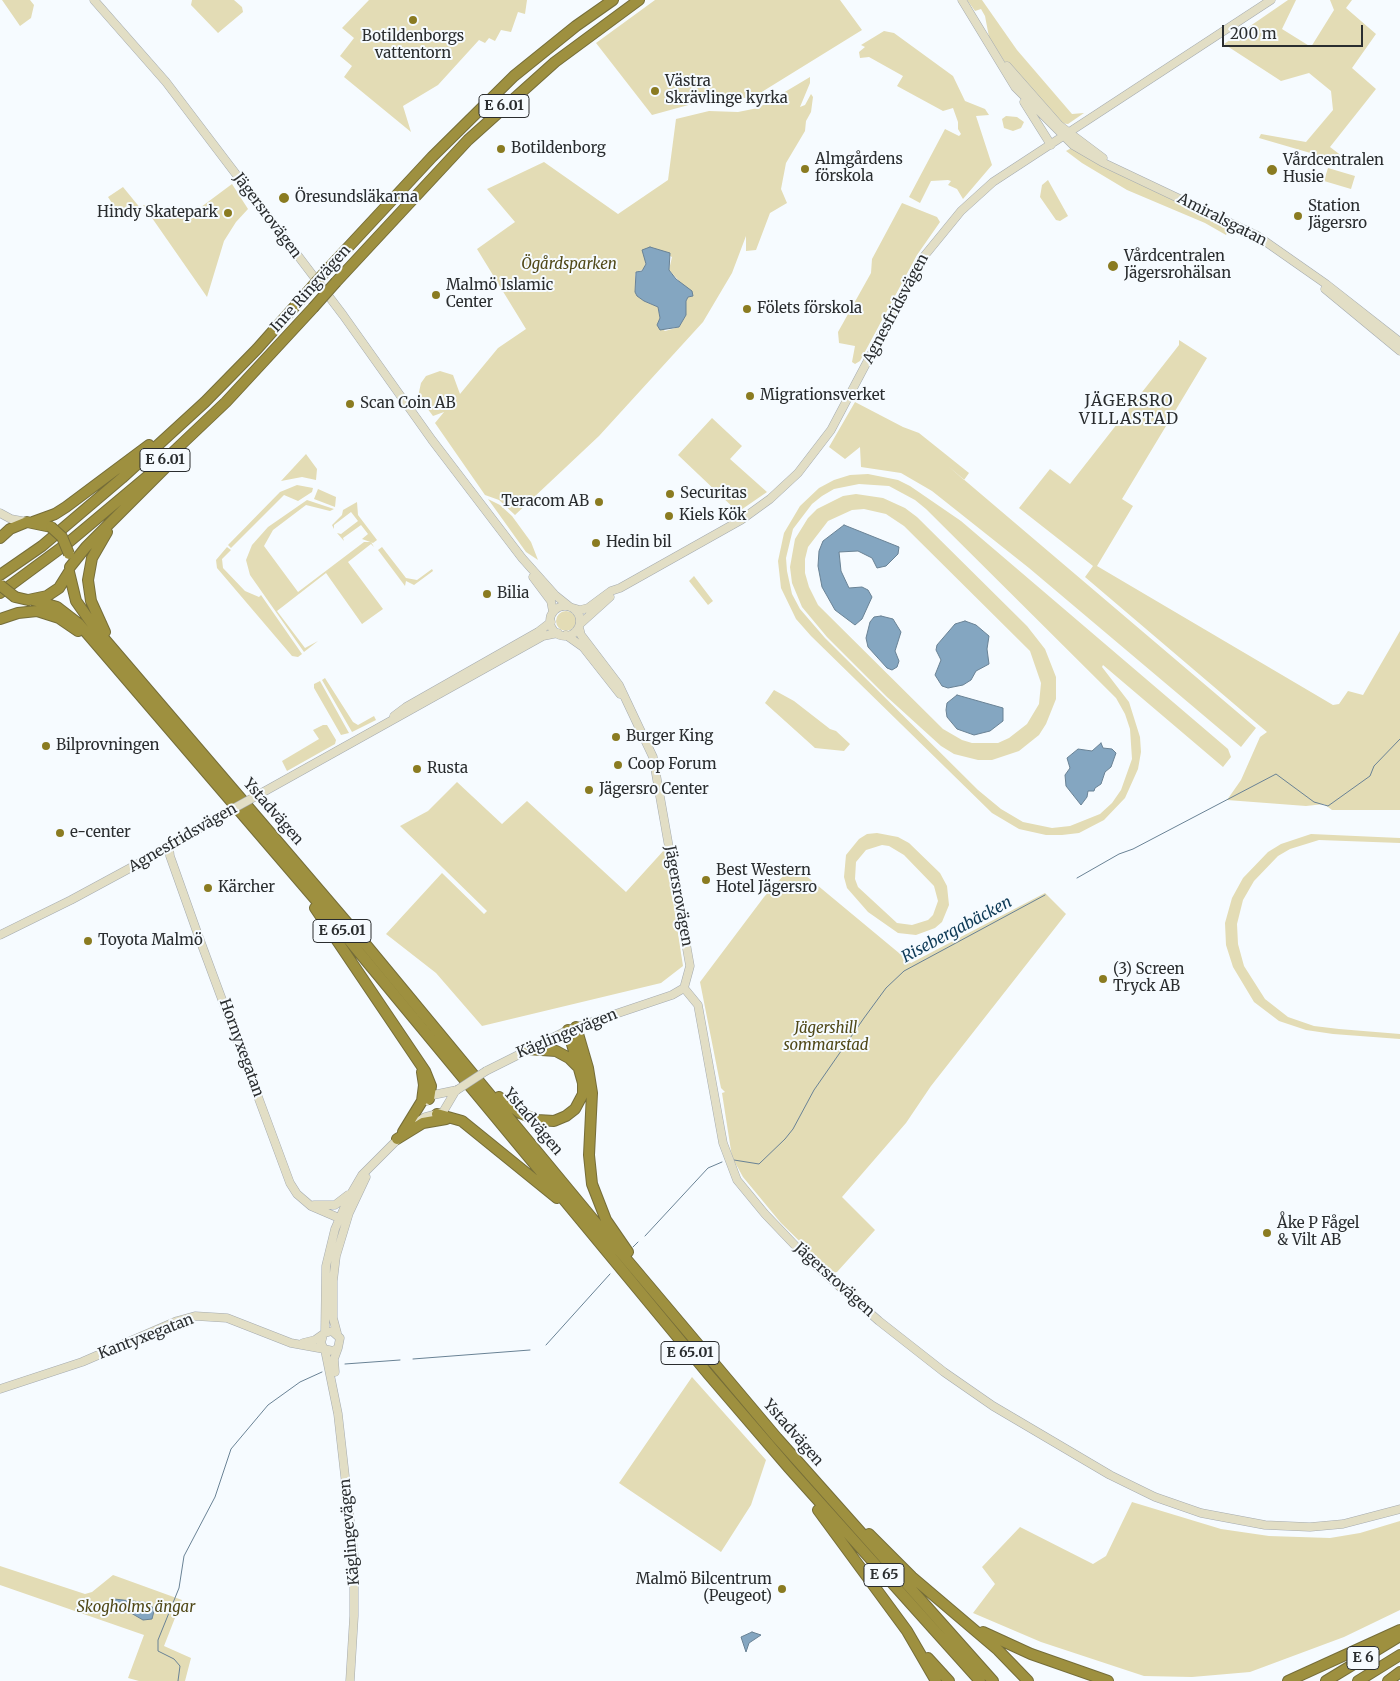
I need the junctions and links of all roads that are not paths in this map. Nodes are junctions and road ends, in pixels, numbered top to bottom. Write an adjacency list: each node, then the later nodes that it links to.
1 (94, 0): 19 (main road, Jägersrovägen)
2 (614, 0): 13 (highway, Inre Ringvägen / E 6.01, bridge)
3 (639, 0): 14 (highway, Inre Ringvägen / E 6.01, bridge)
4 (962, 0): 6 (main road, Amiralsgatan)
5 (1271, 0): 8 (main road, Agnesfridsvägen)
6 (993, 49): 7 (main road, Amiralsgatan); 8 (main road, Amiralsgatan)
7 (1015, 87): 8 (main road, Amiralsgatan); 9 (main road)
8 (1066, 135): 9 (main road, Agnesfridsvägen); 10 (main road, Amiralsgatan)
9 (1050, 145): 23 (main road, Agnesfridsvägen)
10 (1300, 265): 11 (main road, Amiralsgatan); 12 (main road, Amiralsgatan)
11 (1400, 342)
12 (1400, 351)
13 (205, 402): 17 (highway); 21 (highway, Inre Ringvägen / E 6.01)
14 (226, 402): 15 (highway); 24 (highway, Inre Ringvägen / E 6.01)
15 (133, 502): 20 (highway); 32 (highway)
16 (0, 513): 17 (main road)
17 (30, 522): 18 (highway); 20 (highway, Ystadvägen, bridge)
18 (0, 538)
19 (522, 558): 26 (main road, Jägersrovägen); 27 (main road, Jägersrovägen)
20 (70, 569): 25 (highway); 32 (highway, Ystadvägen / E 65.01)
21 (0, 575)
22 (0, 585): 25 (highway, Ystadvägen, bridge)
23 (620, 588): 26 (main road, Agnesfridsvägen); 30 (main road, Agnesfridsvägen)
24 (0, 593)
25 (31, 600): 28 (highway); 32 (highway, Ystadvägen / E 65.01)
26 (571, 607): 27 (main road); 30 (main road)
27 (554, 612): 29 (main road)
28 (0, 617): 32 (highway)
29 (551, 622): 31 (main road); 34 (main road, Agnesfridsvägen)
30 (579, 625): 31 (main road); 33 (main road, Jägersrovägen)
31 (562, 634): 33 (main road, Jägersrovägen); 34 (main road, Agnesfridsvägen)
32 (111, 654): 36 (highway, Ystadvägen / E 65.01); 40 (highway, Ystadvägen / E 65.01)
33 (626, 699): 38 (main road, Jägersrovägen)
34 (389, 721): 35 (main road, Agnesfridsvägen, bridge)
35 (169, 847): 37 (main road, Agnesfridsvägen); 52 (main road, Hornyxegatan)
36 (278, 856): 42 (highway); 55 (highway, Ystadvägen / E 65.01)
37 (0, 935)
38 (684, 988): 39 (main road, Käglingevägen); 66 (main road, Jägersrovägen)
39 (572, 1028): 41 (main road, Käglingevägen); 43 (highway); 56 (highway)
40 (451, 1046): 43 (highway); 56 (highway, Ystadvägen / E 65.01)
41 (527, 1049): 43 (highway); 44 (main road, Käglingevägen, bridge)
42 (419, 1062): 45 (highway); 49 (highway)
43 (579, 1069)
44 (457, 1090): 45 (main road, Käglingevägen); 46 (main road, Käglingevägen)
45 (428, 1099): 46 (main road); 47 (main road, Käglingevägen)
46 (436, 1114): 47 (main road, Käglingevägen); 48 (highway)
47 (410, 1127): 49 (main road, Käglingevägen)
48 (476, 1132): 49 (highway); 55 (highway)
49 (398, 1139): 50 (main road, Käglingevägen)
50 (379, 1156): 51 (main road, Käglingevägen); 54 (main road, Käglingevägen)
51 (354, 1188): 53 (main road); 54 (main road, Käglingevägen)
52 (305, 1202): 53 (main road); 54 (main road, Hornyxegatan)
53 (323, 1206): 54 (main road)
54 (344, 1218): 57 (main road, Käglingevägen); 58 (main road, Käglingevägen)
55 (610, 1258): 65 (highway, Ystadvägen / E 65.01)
56 (680, 1323): 64 (highway, Ystadvägen / E 65.01)
57 (337, 1333): 58 (main road); 60 (main road)
58 (324, 1334): 59 (main road); 61 (main road)
59 (291, 1343): 61 (main road, Kantyxegatan); 62 (main road, Kantyxegatan)
60 (338, 1348): 61 (main road); 63 (main road, Käglingevägen)
61 (324, 1349): 63 (main road, Käglingevägen)
62 (0, 1389)
63 (338, 1414): 73 (main road, Käglingevägen)
64 (804, 1467): 67 (highway); 77 (highway, Ystadvägen / E 65)
65 (789, 1468): 70 (highway); 76 (highway, Ystadvägen / E 65)
66 (1400, 1509)
67 (959, 1616): 78 (highway); 79 (highway)
68 (1400, 1630): 80 (highway)
69 (1400, 1636): 81 (highway, E 6)
70 (918, 1646): 74 (highway); 75 (highway)
71 (1400, 1655): 82 (highway, E 6)
72 (1400, 1672): 83 (highway)
73 (350, 1681)
74 (936, 1681)
75 (949, 1681)
76 (980, 1681)
77 (993, 1681)
78 (1028, 1681)
79 (1108, 1681)
80 (1288, 1681)
81 (1326, 1681)
82 (1358, 1681)
83 (1388, 1681)

